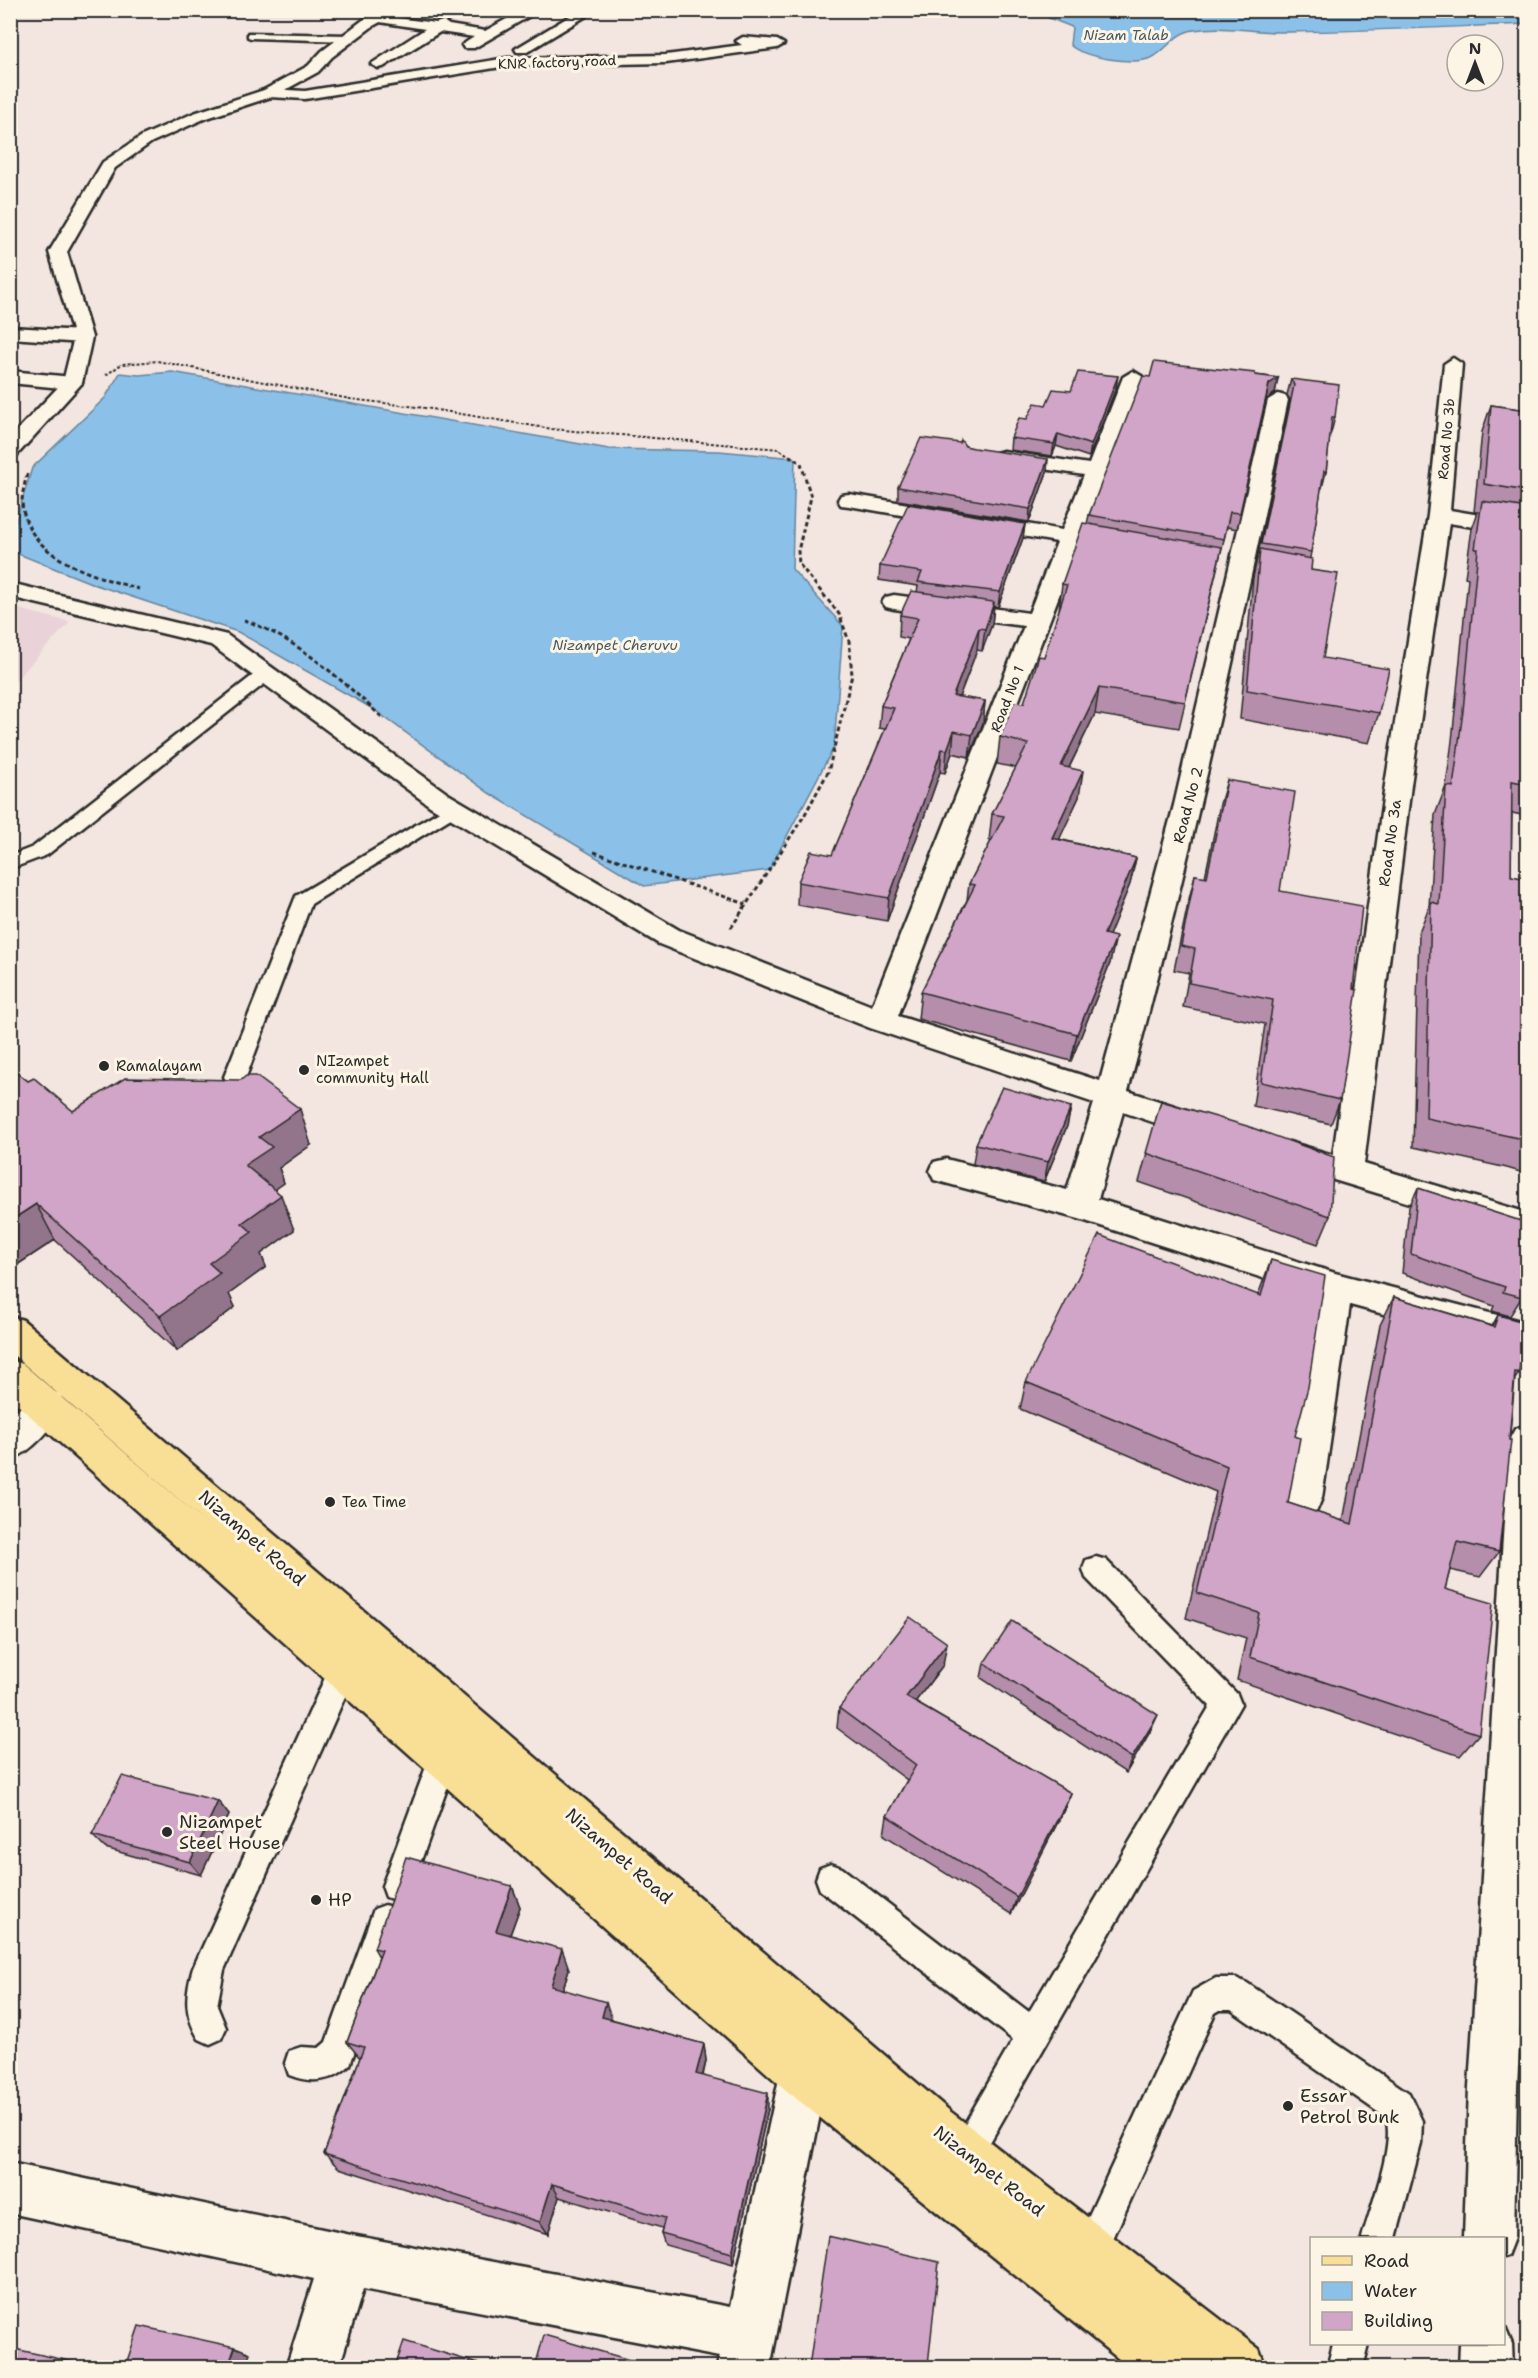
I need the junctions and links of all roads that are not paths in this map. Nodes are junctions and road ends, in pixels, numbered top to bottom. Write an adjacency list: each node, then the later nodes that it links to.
1 (396, 10): 5 (street)
2 (534, 10): 8 (street)
3 (590, 10): 11 (street)
4 (465, 15): 6 (street)
5 (378, 18): 6 (street); 9 (street)
6 (438, 28): 8 (street); 13 (street)
7 (251, 35): 9 (lane)
8 (488, 35): 12 (street)
9 (348, 38): 14 (street)
10 (743, 41): 14 (street, KNR factory road)
11 (522, 49)
12 (452, 54)
13 (378, 64)
14 (269, 93): 16 (street)
15 (10, 332): 16 (street)
16 (83, 337): 20 (street)
17 (1453, 364): 26 (street, Road No 3b)
18 (10, 377): 20 (street)
19 (1133, 377): 24 (street, Road No 1)
20 (72, 383): 22 (street)
21 (1278, 400): 40 (street, Road No 2)
22 (12, 448)
23 (984, 454): 24 (street)
24 (1096, 471): 28 (street, Road No 1)
25 (849, 500): 28 (street)
26 (1439, 514): 27 (street); 44 (street, Road No 3a)
27 (1527, 530)
28 (1070, 538): 29 (street); 32 (street, Road No 1)
29 (1116, 546)
30 (10, 590): 34 (street)
31 (894, 602): 32 (street)
32 (1037, 621): 38 (street, Road No 1)
33 (258, 680): 36 (lane)
34 (453, 809): 38 (street); 39 (lane)
35 (10, 850): 36 (lane)
36 (29, 856): 37 (lane)
37 (10, 863)
38 (881, 1021): 40 (street)
39 (235, 1077)
40 (1112, 1099): 41 (street); 45 (street, Road No 2)
41 (1224, 1134)
42 (1269, 1148): 44 (street)
43 (946, 1171): 45 (street)
44 (1347, 1172): 46 (street)
45 (1079, 1206): 47 (street)
46 (1527, 1226)
47 (1335, 1287): 49 (street); 54 (street)
48 (10, 1330): 57 (main road, Nizampet Road)
49 (1527, 1338)
50 (10, 1376): 51 (main road, Nizampet Road)
51 (47, 1405): 53 (street); 56 (main road, Nizampet Road)
52 (1527, 1440): 67 (street)
53 (10, 1444)
54 (1303, 1498)
55 (1096, 1569): 61 (lane)
56 (344, 1667): 57 (main road, Nizampet Road); 60 (lane)
57 (421, 1710): 58 (main road, Nizampet Road); 64 (main road, Nizampet Road)
58 (444, 1755): 62 (lane); 63 (main road, Nizampet Road)
59 (831, 1879): 61 (lane)
60 (210, 2028)
61 (1034, 2036): 64 (lane)
62 (301, 2063)
63 (804, 2074): 72 (street); 73 (main road, Nizampet Road)
64 (965, 2153): 68 (main road, Nizampet Road)
65 (10, 2188): 69 (street)
66 (1379, 2237): 68 (lane)
67 (1489, 2237)
68 (1090, 2251): 75 (main road, Nizampet Road)
69 (345, 2260): 72 (street); 74 (street)
70 (1350, 2345): 76 (lane)
71 (1486, 2345): 77 (street)
72 (747, 2352)
73 (1153, 2359)
74 (312, 2367)
75 (1240, 2367)
76 (1345, 2367)
77 (1486, 2367)

